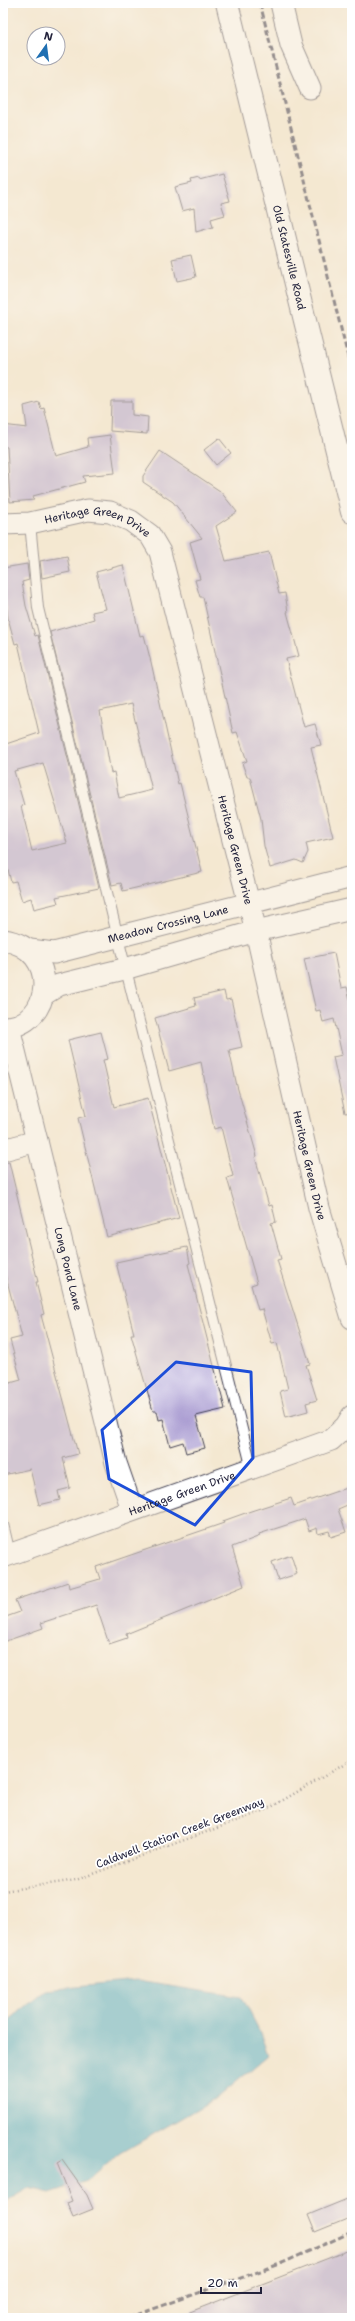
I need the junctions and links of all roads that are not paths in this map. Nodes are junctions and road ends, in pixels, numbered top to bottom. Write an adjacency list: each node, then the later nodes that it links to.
1 (227, 3): 4 (main road, Old Statesville Road)
2 (281, 3): 3 (street)
3 (310, 88)
4 (352, 512)
5 (30, 523): 6 (street, Heritage Green Drive); 8 (street, Heritage Green Drive); 11 (lane)
6 (3, 524)
7 (352, 877): 8 (street, Meadow Crossing Lane)
8 (249, 904): 10 (street, Heritage Green Drive); 11 (street, Meadow Crossing Lane)
9 (352, 908): 10 (street, Meadow Crossing Lane)
10 (256, 931): 14 (street, Meadow Crossing Lane); 19 (street, Heritage Green Drive)
11 (118, 938): 13 (street, Meadow Crossing Lane); 14 (lane)
12 (3, 940): 13 (street, Meadow Crossing Lane)
13 (30, 950): 15 (street, Meadow Crossing Lane)
14 (128, 968): 15 (street, Meadow Crossing Lane); 21 (lane)
15 (43, 995): 16 (street, Meadow Crossing Lane)
16 (6, 1027): 17 (street, Long Pond Lane)
17 (37, 1141): 18 (street); 22 (street, Long Pond Lane)
18 (3, 1150)
19 (352, 1318)
20 (352, 1416): 21 (street, Heritage Green Drive)
21 (252, 1469): 22 (street, Heritage Green Drive)
22 (132, 1509): 24 (street, Heritage Green Drive)
23 (3, 1524): 24 (lane)
24 (7, 1556)

